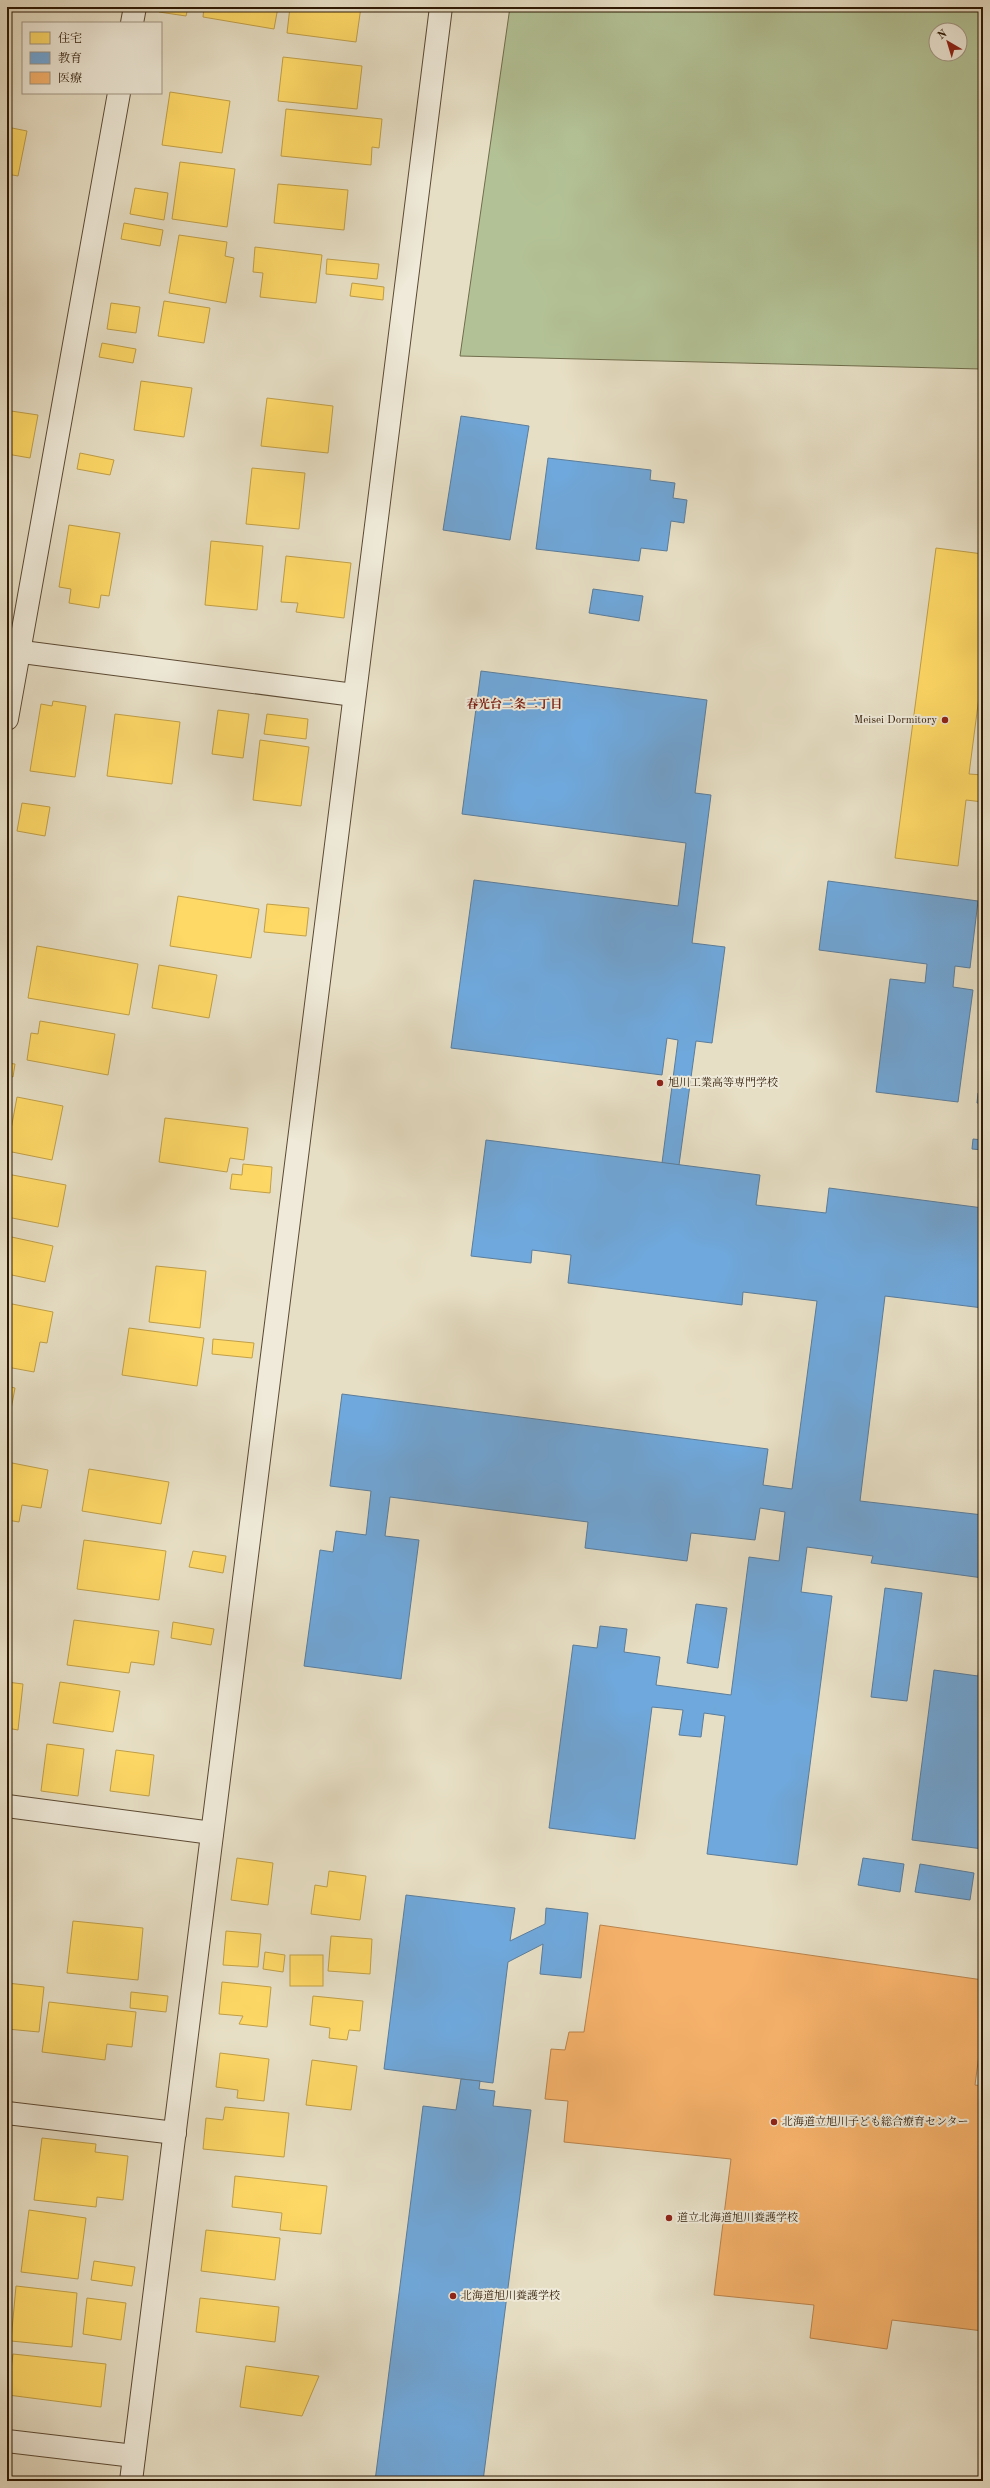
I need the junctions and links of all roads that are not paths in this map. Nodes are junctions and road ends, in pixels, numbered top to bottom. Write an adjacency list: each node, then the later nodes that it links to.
1 (135, 7): 3 (street)
2 (441, 7): 6 (street)
3 (132, 22)
4 (119, 94): 5 (street)
5 (13, 651): 6 (street); 7 (street)
6 (354, 695): 9 (street)
7 (7, 719)
8 (7, 1806): 9 (street)
9 (212, 1833): 11 (street)
10 (7, 2113): 11 (street)
11 (175, 2133): 13 (street)
12 (7, 2441): 13 (street)
13 (134, 2456): 14 (street)
14 (131, 2481)

